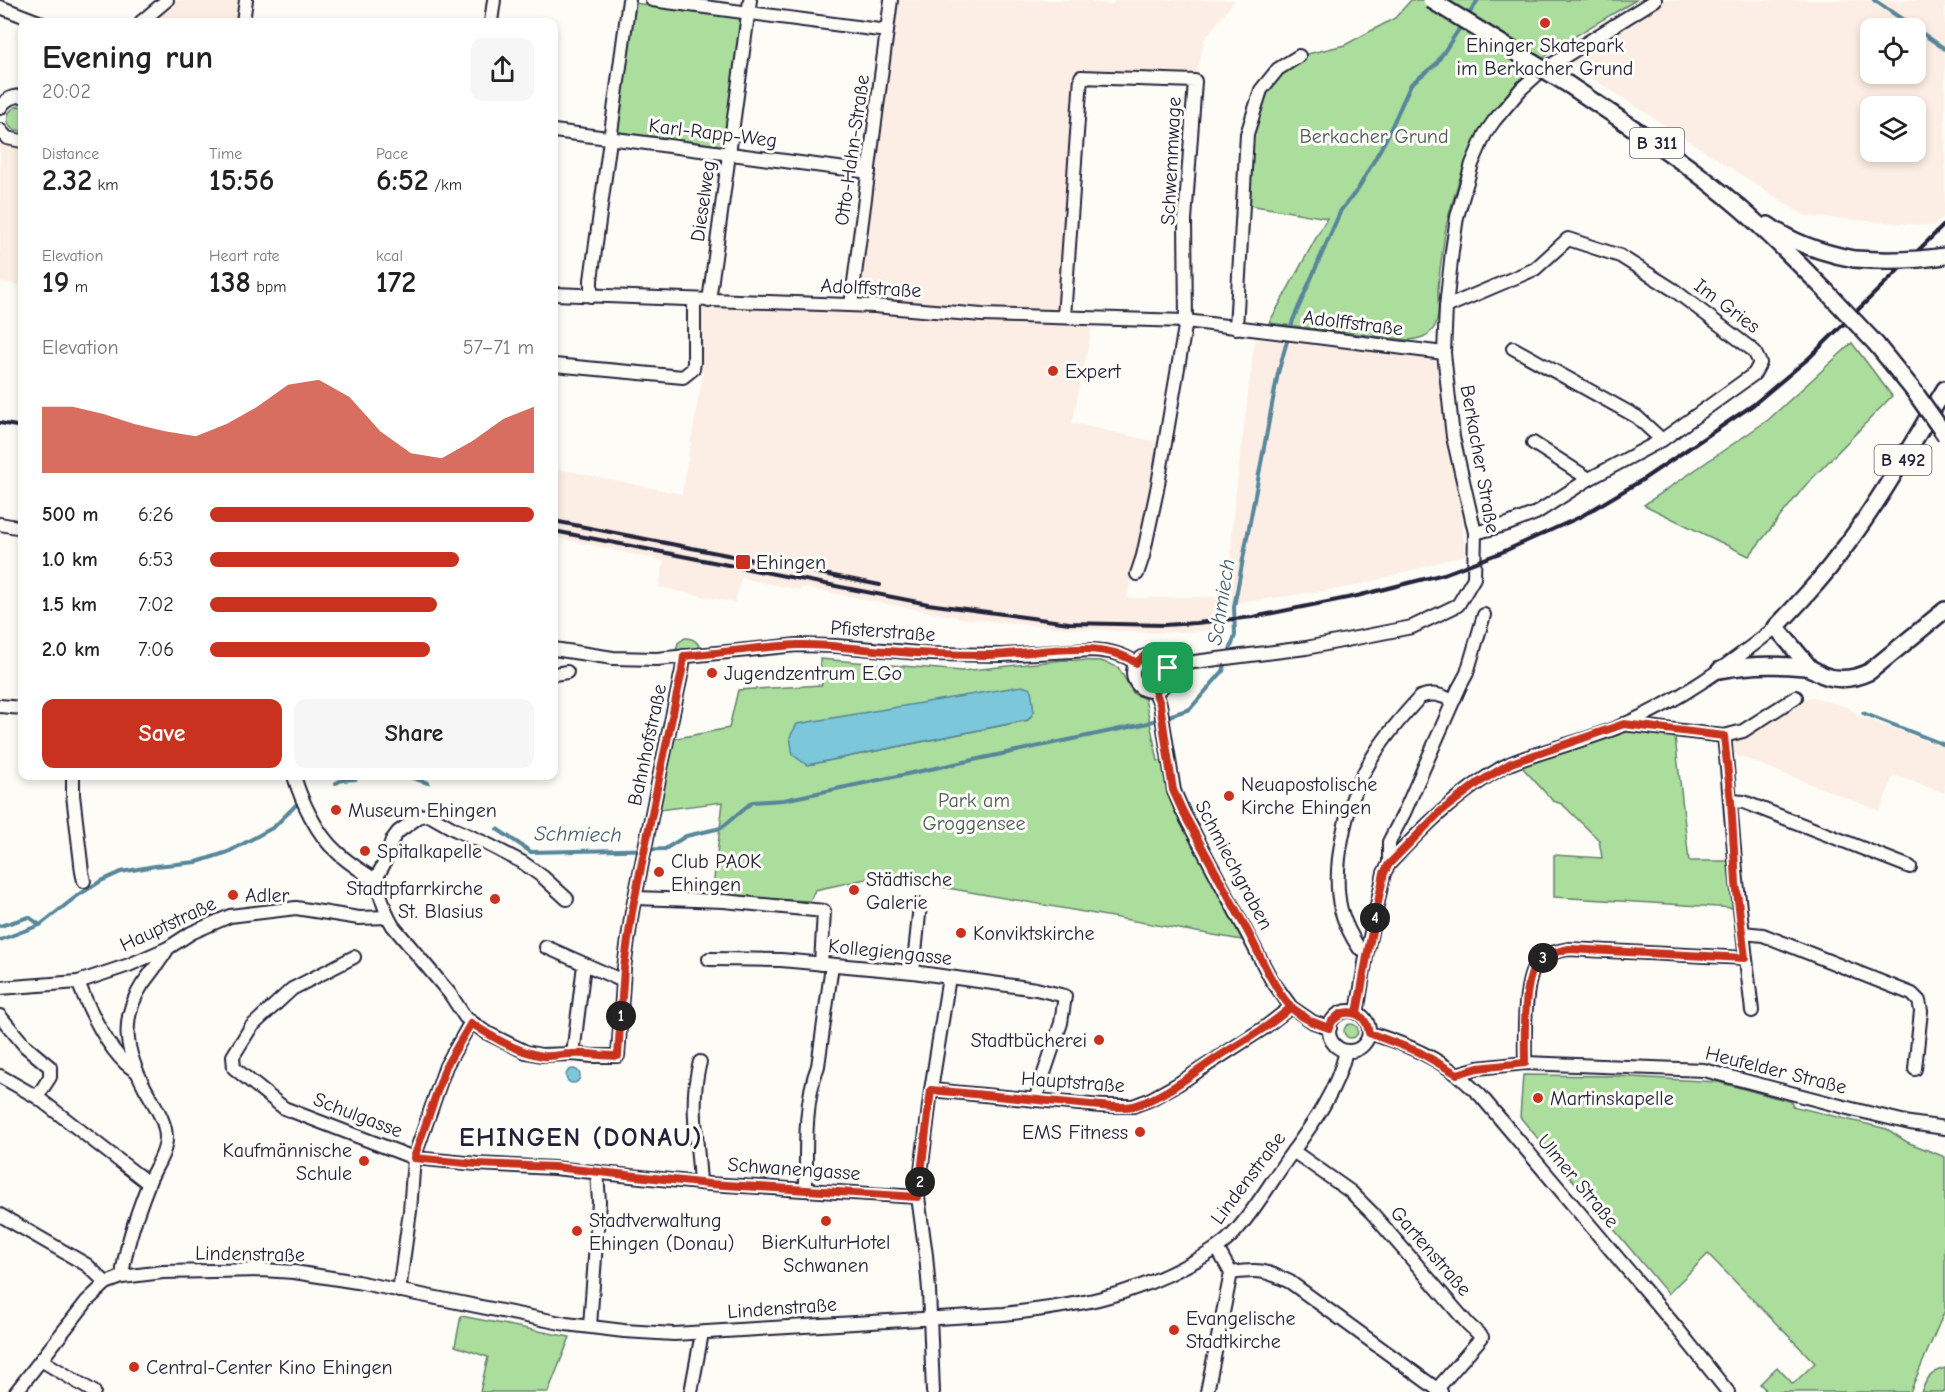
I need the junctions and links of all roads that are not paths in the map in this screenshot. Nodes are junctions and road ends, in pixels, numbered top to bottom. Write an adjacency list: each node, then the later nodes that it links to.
1 (167, 0): 13 (street)
2 (246, 0): 14 (street)
3 (494, 0): 15 (street)
4 (629, 0): 22 (street)
5 (652, 0): 11 (street)
6 (750, 0): 11 (street, Dieselweg)
7 (891, 0): 16 (street, Otto-Hahn-Straße)
8 (1431, 0): 26 (main road, B 311, bridge)
9 (1655, 0): 33 (street, Berkacher Straße)
10 (0, 7): 12 (street)
11 (748, 13): 16 (street); 24 (street, Dieselweg)
12 (29, 18)
13 (146, 18)
14 (244, 18)
15 (492, 18)
16 (887, 31): 25 (street, Otto-Hahn-Straße)
17 (1299, 56): 36 (street)
18 (18, 96): 19 (street)
19 (0, 106)
20 (558, 132): 22 (street, Karl-Rapp-Weg)
21 (2, 138): 23 (street)
22 (610, 139): 24 (street, Karl-Rapp-Weg); 29 (street)
23 (18, 140)
24 (729, 155): 25 (street, Karl-Rapp-Weg); 31 (street, Dieselweg)
25 (868, 172): 32 (street, Otto-Hahn-Straße)
26 (1741, 209): 27 (main road, bridge); 41 (main road, B 311, bridge)
27 (1945, 256)
28 (558, 294): 29 (street, Adolffstraße)
29 (591, 296): 30 (street, Adolffstraße)
30 (694, 300): 31 (street, Adolffstraße); 39 (street)
31 (709, 301): 32 (street, Adolffstraße)
32 (851, 305): 34 (street, Adolffstraße)
33 (1446, 308): 38 (street, Berkacher Straße); 42 (street, Im Gries)
34 (1064, 317): 35 (street, Adolffstraße); 35 (street, Schwemmwage)
35 (1186, 321): 36 (street, Adolffstraße); 48 (street)
36 (1236, 328): 38 (street, Adolffstraße)
37 (1513, 348): 42 (street)
38 (1444, 353): 47 (street, Berkacher Straße)
39 (558, 365)
40 (1945, 389): 51 (main road, B 492)
41 (1945, 435)
42 (1662, 440): 44 (street, Im Gries)
43 (1533, 443): 44 (street)
44 (1589, 478): 47 (street, Im Gries)
45 (0, 524): 46 (street)
46 (18, 527)
47 (1475, 533): 55 (street, Berkacher Straße)
48 (1137, 574)
49 (1945, 610): 56 (main road)
50 (1484, 615): 60 (street)
51 (1776, 627): 56 (main road); 57 (street)
52 (558, 649): 53 (street, Pfisterstraße)
53 (684, 656): 54 (street, Pfisterstraße); 74 (street, Bahnhofstraße)
54 (1136, 663): 55 (street); 61 (street)
55 (1168, 668): 61 (street)
56 (1810, 668): 57 (main road)
57 (1720, 670): 65 (street)
58 (567, 672): 59 (street)
59 (558, 673)
60 (1459, 688): 70 (street); 81 (street)
61 (1155, 691): 92 (street, Schmiechgraben)
62 (1796, 697): 66 (street)
63 (0, 706): 64 (street)
64 (18, 707)
65 (1624, 724): 66 (street); 70 (street)
66 (1724, 736): 69 (street)
67 (73, 780): 73 (street)
68 (295, 780): 72 (street)
69 (1731, 801): 71 (street); 78 (street)
70 (1389, 864): 81 (street)
71 (1910, 867)
72 (375, 880): 75 (street); 77 (street)
73 (84, 881)
74 (635, 898): 85 (street); 89 (street, Bahnhofstraße)
75 (567, 899)
76 (920, 905): 87 (street)
77 (388, 917): 80 (street, Hauptstraße); 96 (street)
78 (1743, 933): 83 (street); 103 (street)
79 (546, 947): 86 (street)
80 (168, 948): 90 (street, Hauptstraße); 104 (street)
81 (1368, 951): 94 (street)
82 (354, 957): 112 (street, Schulgasse)
83 (1745, 958): 93 (street); 102 (street)
84 (709, 959): 85 (street, Kollegiengasse)
85 (827, 964): 87 (street, Kollegiengasse); 116 (street)
86 (584, 965): 89 (street); 100 (street)
87 (913, 972): 88 (street, Kollegiengasse)
88 (949, 977): 107 (street); 109 (street, Kollegiengasse)
89 (623, 981): 100 (street, Bahnhofstraße)
90 (78, 982): 91 (street, Hauptstraße); 104 (street)
91 (0, 988)
92 (1291, 1007): 97 (street, Schmiechgraben); 109 (street, Hauptstraße)
93 (1752, 1011)
94 (1357, 1013): 97 (street); 98 (street)
95 (0, 1016): 108 (street)
96 (471, 1023): 100 (street); 112 (street)
97 (1329, 1028): 99 (street)
98 (1369, 1033): 99 (street); 105 (street, Ulmer Straße)
99 (1347, 1051): 111 (street, Lindenstraße)
100 (573, 1054)
101 (699, 1062): 115 (street)
102 (1525, 1063): 105 (street, Heufelder Straße); 110 (street, Heufelder Straße)
103 (1915, 1069)
104 (136, 1071): 114 (street)
105 (1457, 1074): 134 (street, Ulmer Straße)
106 (0, 1076): 108 (street)
107 (931, 1090): 109 (street, Hauptstraße); 117 (street)
108 (37, 1097): 114 (street)
109 (1035, 1100)
110 (1945, 1128)
111 (1293, 1151): 119 (street, Lindenstraße); 128 (street, Gartenstraße)
112 (414, 1158): 113 (street, Schulgasse); 123 (street)
113 (597, 1172): 115 (street, Schwanengasse); 125 (street)
114 (148, 1183): 121 (street)
115 (700, 1183): 116 (street, Schwanengasse)
116 (806, 1190): 117 (street, Schwanengasse)
117 (918, 1197): 124 (street)
118 (0, 1215): 122 (street)
119 (1217, 1248): 120 (street); 124 (street, Lindenstraße)
120 (1231, 1273): 128 (street); 133 (street)
121 (122, 1277): 122 (street, Lindenstraße); 123 (street, Lindenstraße)
122 (106, 1283): 127 (street)
123 (399, 1291): 125 (street, Lindenstraße)
124 (930, 1317): 126 (street, Lindenstraße); 132 (street)
125 (590, 1326): 126 (street, Lindenstraße)
126 (702, 1333): 131 (street)
127 (41, 1360): 129 (street); 130 (street)
128 (1439, 1390)
129 (16, 1392)
130 (94, 1392)
131 (691, 1392)
132 (933, 1392)
133 (1208, 1392)
134 (1728, 1392)

